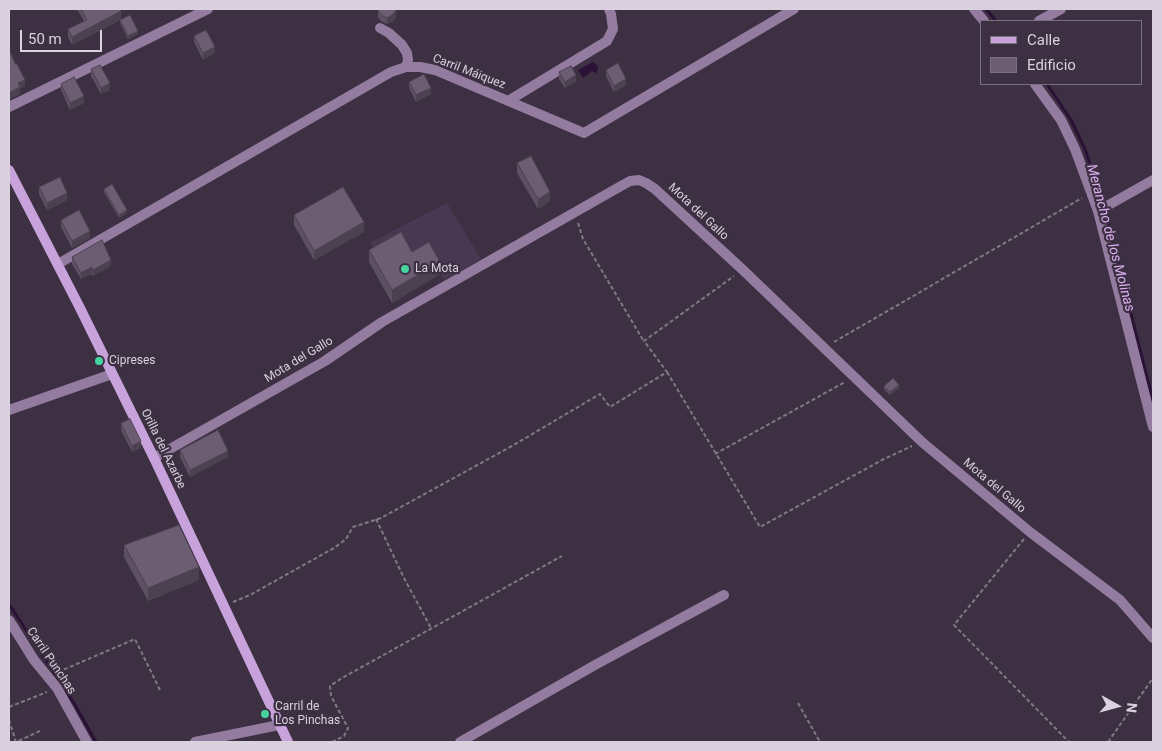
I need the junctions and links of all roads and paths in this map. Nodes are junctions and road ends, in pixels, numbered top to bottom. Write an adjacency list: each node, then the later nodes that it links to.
1 (208, 9): 12 (street)
2 (609, 9): 11 (street)
3 (794, 9): 11 (street, Carril Máiquez)
4 (974, 9): 6 (street)
5 (1061, 9): 7 (street)
6 (983, 20)
7 (1041, 20)
8 (380, 28): 9 (street)
9 (406, 67): 11 (street, Carril Máiquez); 18 (street, Carril Máiquez)
10 (1036, 85): 15 (street)
11 (508, 101)
12 (9, 107)
13 (10, 173): 18 (main road, Orilla del Azarbe)
14 (1153, 180): 16 (street)
15 (1091, 193): 16 (street); 21 (path)
16 (1102, 209): 26 (street)
17 (574, 213): 19 (street, Mota del Gallo); 20 (path); 29 (street, Mota del Gallo)
18 (58, 264): 23 (main road, Orilla del Azarbe)
19 (743, 270): 20 (path); 21 (street, Mota del Gallo)
20 (644, 341): 22 (path)
21 (827, 350): 24 (street, Mota del Gallo)
22 (667, 372): 28 (path); 30 (path)
23 (112, 374): 25 (street); 29 (main road, Orilla del Azarbe)
24 (854, 378): 27 (street, Mota del Gallo); 28 (path)
25 (9, 410)
26 (1153, 427)
27 (922, 442): 28 (path); 31 (street, Mota del Gallo)
28 (715, 454)
29 (154, 458): 34 (main road, Orilla del Azarbe)
30 (376, 519): 34 (path); 36 (path)
31 (1030, 532): 37 (street, Mota del Gallo); 54 (path)
32 (562, 556): 36 (path)
33 (724, 595): 52 (street)
34 (224, 606): 45 (main road, Orilla del Azarbe)
35 (9, 620): 40 (street, Carril Punchas)
36 (431, 628): 51 (path)
37 (1153, 638)
38 (60, 672): 41 (path)
39 (1153, 678): 55 (path)
40 (57, 688): 43 (path); 48 (street, Carril Punchas)
41 (160, 690)
42 (798, 704): 53 (path)
43 (9, 707)
44 (9, 720): 47 (path)
45 (279, 725): 49 (street); 50 (main road, Orilla del Azarbe)
46 (42, 730): 47 (path)
47 (16, 742)
48 (87, 742)
49 (195, 742)
50 (288, 742)
51 (332, 742)
52 (460, 742)
53 (820, 742)
54 (1069, 742)
55 (1108, 742)

